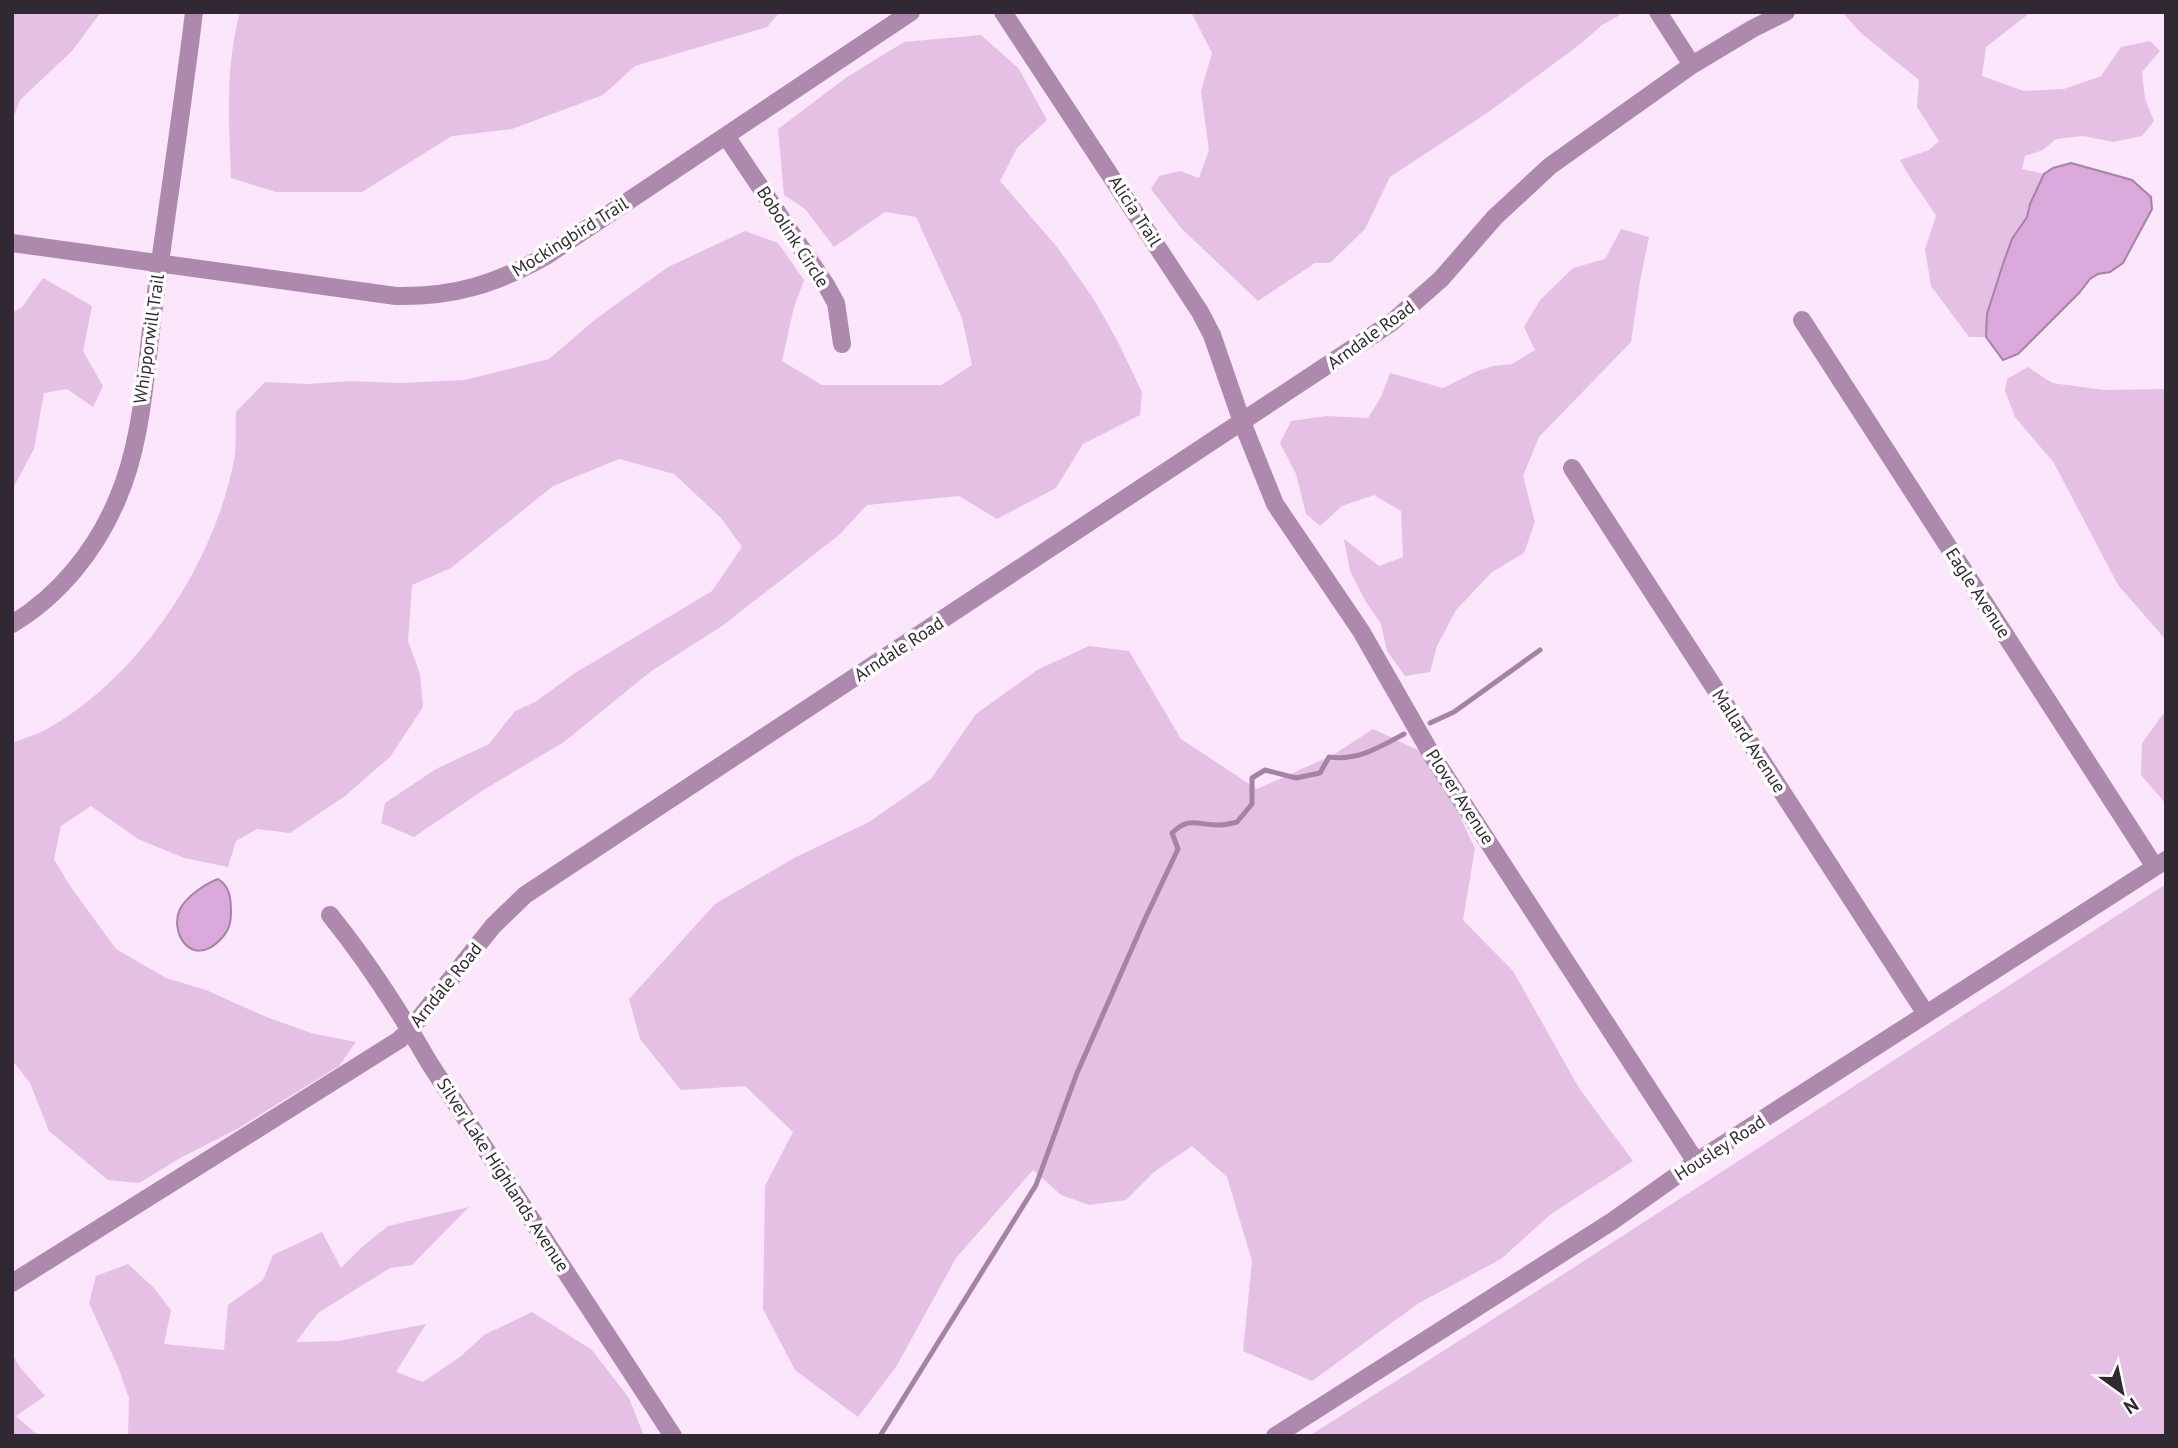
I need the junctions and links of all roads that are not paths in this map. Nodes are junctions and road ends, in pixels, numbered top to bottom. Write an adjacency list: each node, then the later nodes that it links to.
1 (194, 12): 9 (street, Whipporwill Trail)
2 (911, 12): 7 (street, Mockingbird Trail)
3 (1003, 12): 12 (street, Alicia Trail)
4 (1658, 12): 6 (street)
5 (1786, 12): 6 (street, Arndale Road)
6 (1692, 65): 12 (street, Arndale Road)
7 (726, 136): 9 (street, Mockingbird Trail); 11 (street, Bobolink Circle)
8 (12, 243): 9 (street, Mockingbird Trail)
9 (160, 262): 14 (street, Whipporwill Trail)
10 (1802, 320): 15 (street, Eagle Avenue)
11 (842, 344)
12 (1242, 422): 18 (street, Arndale Road); 19 (street, Plover Avenue)
13 (1572, 468): 17 (street, Mallard Avenue)
14 (12, 624)
15 (2160, 864): 17 (street, Housley Road)
16 (330, 915): 18 (street, Silver Lake Highlands Avenue)
17 (1926, 1014): 19 (street, Housley Road)
18 (410, 1030): 20 (street, Arndale Road); 21 (street, Silver Lake Highlands Avenue)
19 (1696, 1162): 22 (street, Housley Road)
20 (13, 1281)
21 (673, 1436)
22 (1275, 1436)

